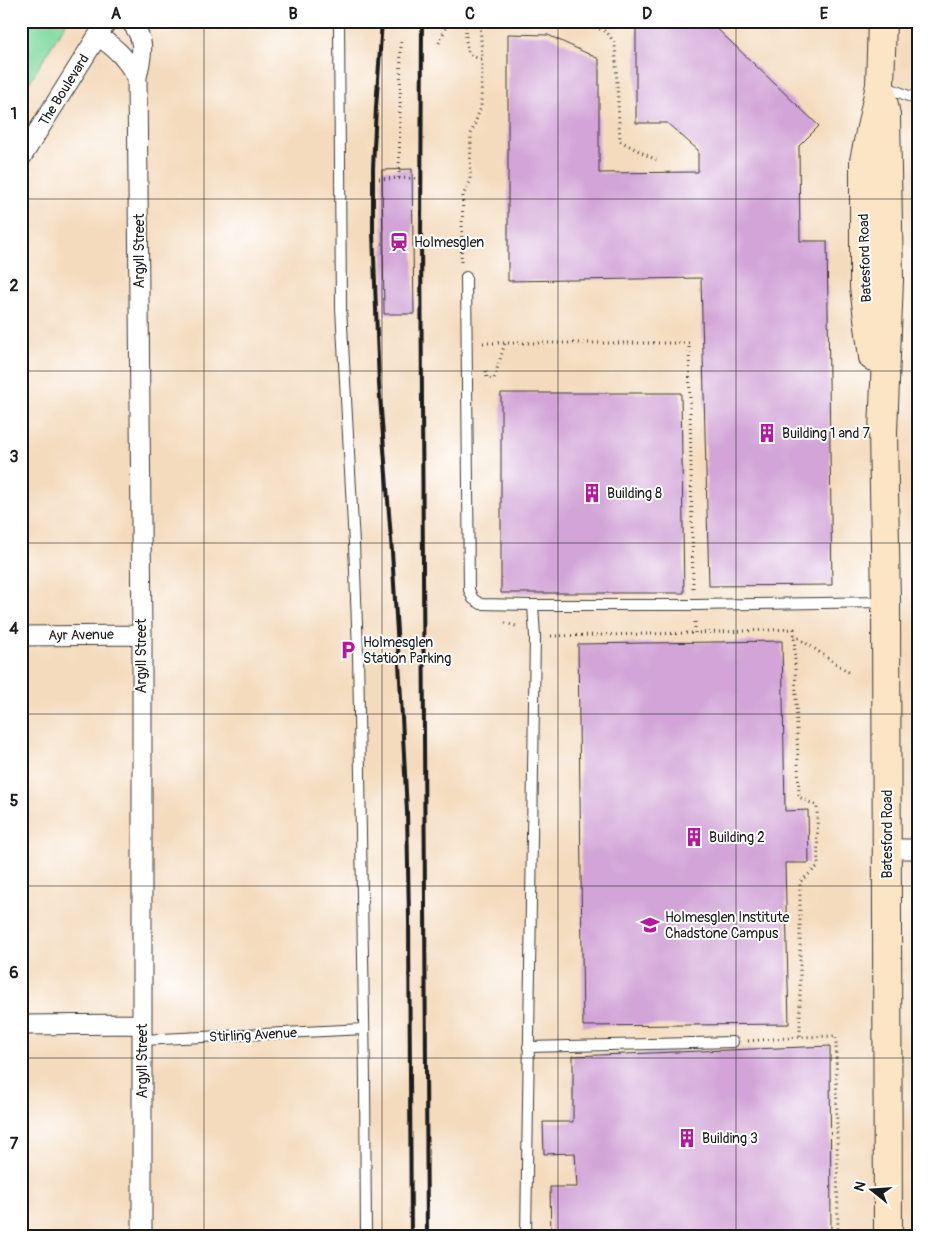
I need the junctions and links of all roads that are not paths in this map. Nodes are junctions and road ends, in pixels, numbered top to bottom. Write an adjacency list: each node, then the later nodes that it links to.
1 (130, 21): 5 (street, Argyll Street)
2 (339, 21): 17 (lane)
3 (882, 21): 6 (main road, Batesford Road)
4 (102, 29): 5 (street); 8 (street, The Boulevard)
5 (137, 77): 12 (street, Argyll Street)
6 (880, 85): 7 (lane); 10 (main road, Batesford Road)
7 (919, 99)
8 (21, 158)
9 (466, 277): 11 (lane)
10 (886, 602): 11 (lane); 15 (main road, Batesford Road)
11 (533, 605): 20 (lane)
12 (142, 635): 13 (street, Ayr Avenue); 18 (street, Argyll Street)
13 (21, 636)
14 (919, 849): 15 (street)
15 (887, 850): 24 (main road, Batesford Road)
16 (21, 1025): 18 (street, Stirling Avenue)
17 (364, 1029): 18 (lane, Stirling Avenue); 22 (lane)
18 (142, 1032): 21 (street, Argyll Street)
19 (733, 1042): 20 (lane)
20 (528, 1047): 23 (lane)
21 (142, 1236)
22 (366, 1236)
23 (526, 1236)
24 (888, 1236)

